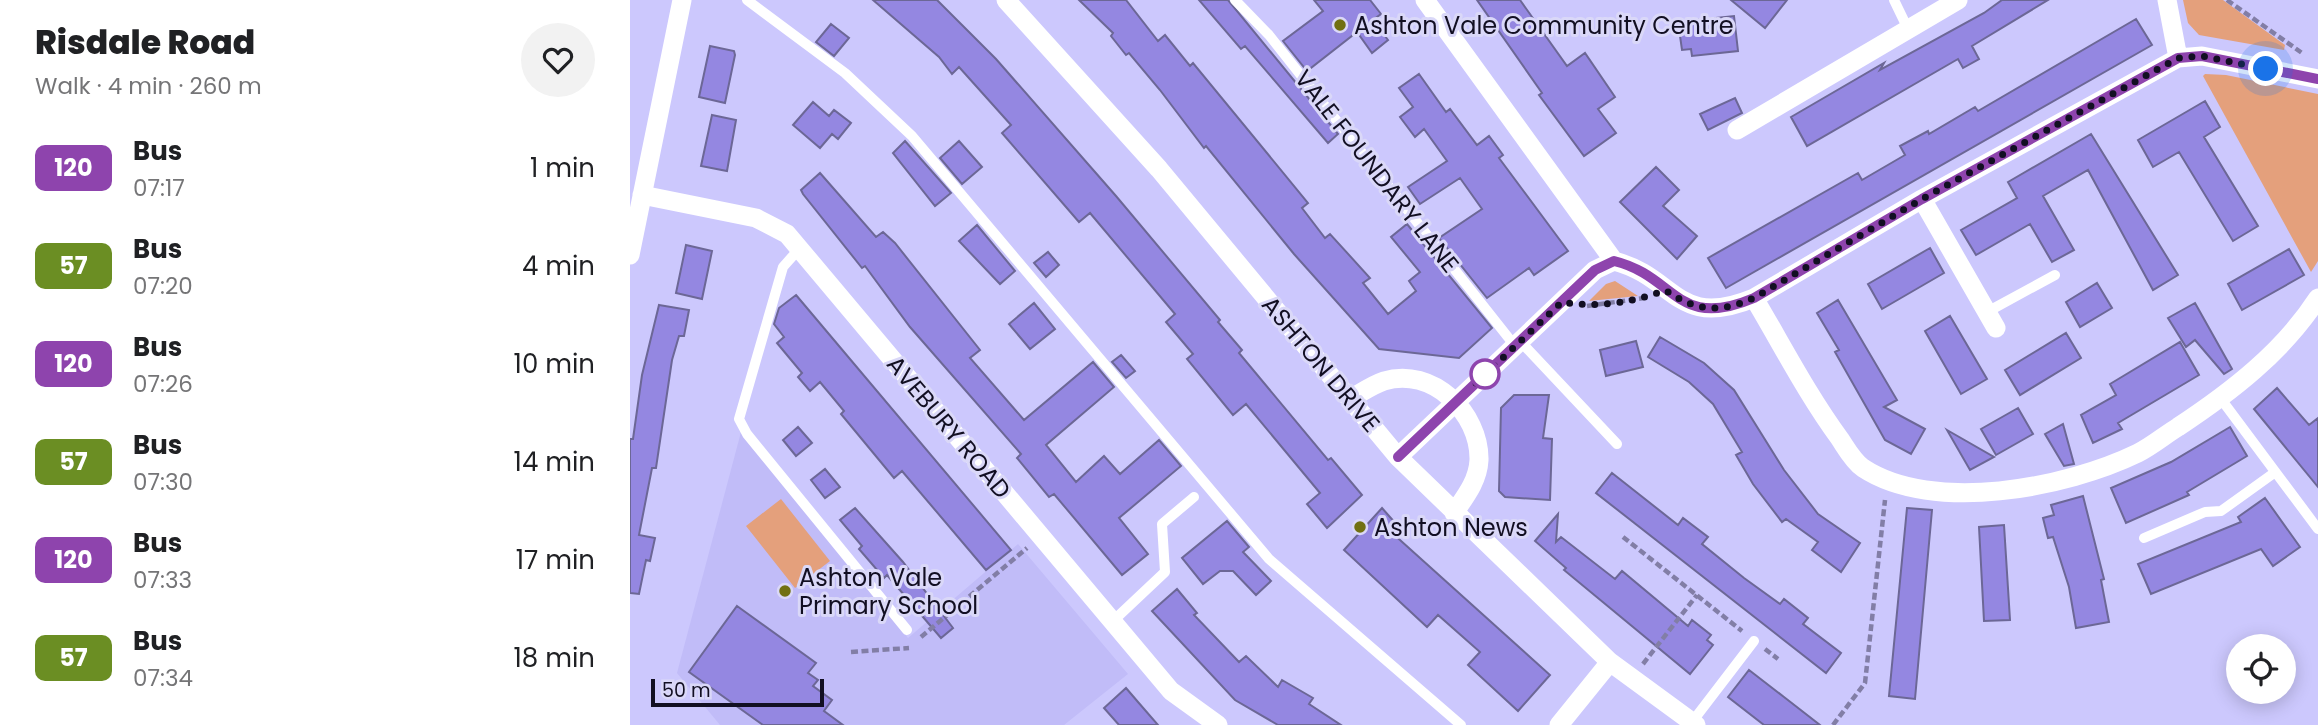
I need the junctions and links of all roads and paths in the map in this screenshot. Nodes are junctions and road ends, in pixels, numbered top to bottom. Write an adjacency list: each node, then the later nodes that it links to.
1 (682, 0): 15 (street)
2 (747, 0): 50 (lane)
3 (1006, 0): 27 (street, ASHTON DRIVE)
4 (1234, 0): 26 (lane, VALE FOUNDARY LANE)
5 (1425, 0): 19 (street)
6 (1894, 0): 10 (lane)
7 (1958, 0): 10 (street)
8 (2167, 0): 12 (street)
9 (2227, 0): 11 (path)
10 (1908, 29): 14 (street)
11 (2302, 52)
12 (2178, 58): 13 (street); 16 (street)
13 (2318, 79)
14 (1737, 130)
15 (642, 195): 17 (street, AVEBURY ROAD); 18 (street)
16 (1922, 199): 22 (street); 25 (street)
17 (799, 249): 37 (street, AVEBURY ROAD); 42 (lane)
18 (630, 255)
19 (1614, 261): 21 (street); 24 (street)
20 (2055, 275): 25 (lane)
21 (1665, 290): 22 (street); 24 (path)
22 (1754, 298): 33 (street)
23 (2318, 298): 28 (street)
24 (1562, 302): 26 (street)
25 (1991, 320)
26 (1518, 344): 29 (street); 30 (lane, VALE FOUNDARY LANE)
27 (1350, 399): 29 (street); 31 (street, ASHTON DRIVE)
28 (2221, 399): 32 (lane); 33 (street)
29 (1456, 401): 31 (street); 35 (street)
30 (1617, 444)
31 (1398, 457): 35 (street, ASHTON DRIVE)
32 (2274, 473): 36 (lane); 39 (lane)
33 (1886, 481): 52 (path)
34 (1194, 497): 41 (lane)
35 (1454, 513): 46 (street, ASHTON DRIVE)
36 (2318, 529)
37 (1042, 537): 41 (street, AVEBURY ROAD); 44 (path)
38 (1623, 537): 40 (path)
39 (2144, 538)
40 (1697, 595): 43 (path); 47 (path)
41 (1112, 621): 49 (street, AVEBURY ROAD)
42 (907, 630)
43 (1754, 641): 45 (path); 48 (lane)
44 (851, 652)
45 (1778, 659)
46 (1610, 662): 47 (street, ASHTON DRIVE); 51 (street)
47 (1632, 679): 48 (street, ASHTON DRIVE)
48 (1694, 724)
49 (1217, 725)
50 (1461, 725)
51 (1559, 725)
52 (1833, 725)

